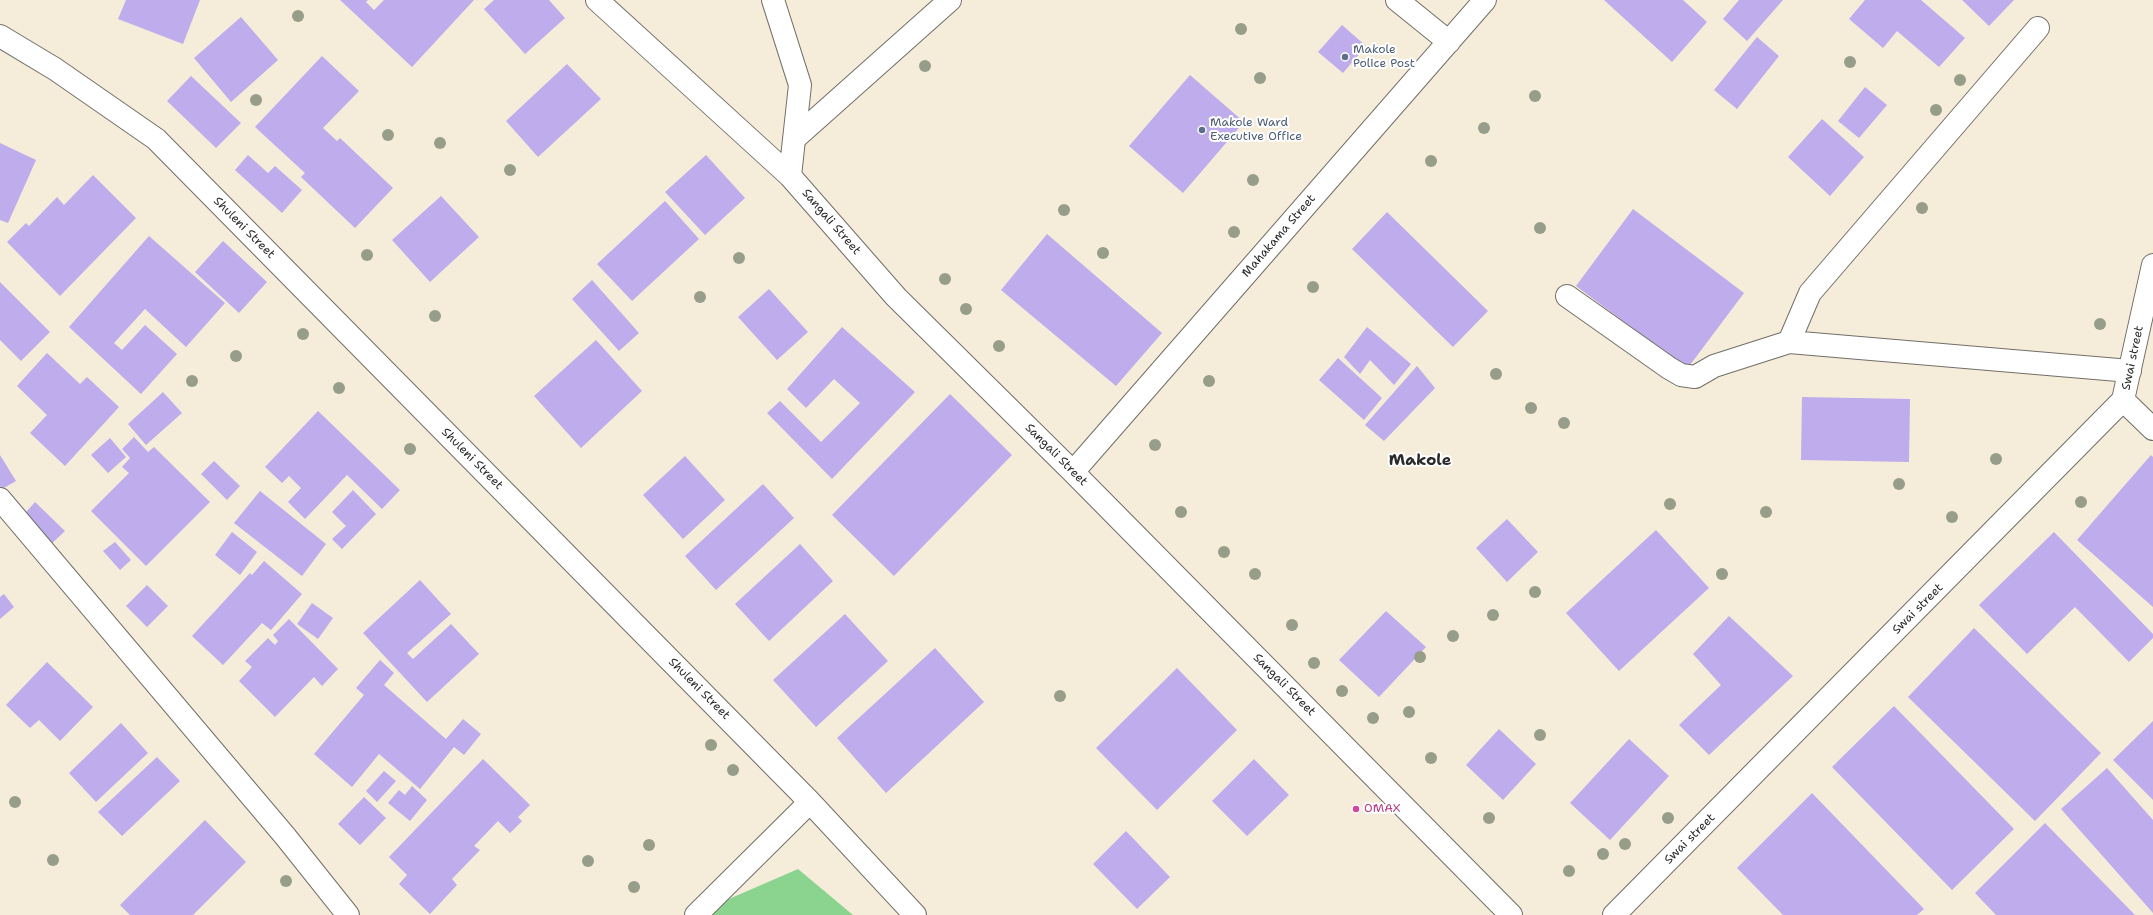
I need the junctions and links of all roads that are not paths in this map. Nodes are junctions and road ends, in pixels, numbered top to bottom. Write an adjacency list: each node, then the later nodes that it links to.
1 (597, 0): 10 (street, Sangali Street)
2 (773, 0): 9 (street)
3 (950, 0): 9 (street)
4 (1397, 0): 8 (street)
5 (1485, 0): 8 (street, Mahakama Street)
6 (2038, 28): 13 (street)
7 (0, 36): 19 (street, Shuleni Street)
8 (1449, 42): 17 (street, Mahakama Street)
9 (794, 139): 10 (street)
10 (790, 176): 17 (street, Sangali Street)
11 (2153, 265): 14 (street, Swai street)
12 (1567, 296): 13 (street)
13 (1789, 342): 14 (street)
14 (2130, 371): 15 (street, Swai street)
15 (2123, 400): 16 (street); 24 (street, Swai street)
16 (2153, 429)
17 (1073, 472): 23 (street, Sangali Street)
18 (0, 499): 20 (street)
19 (810, 802): 21 (street); 22 (street, Shuleni Street)
20 (348, 915)
21 (696, 915)
22 (916, 915)
23 (1511, 915)
24 (1614, 915)

